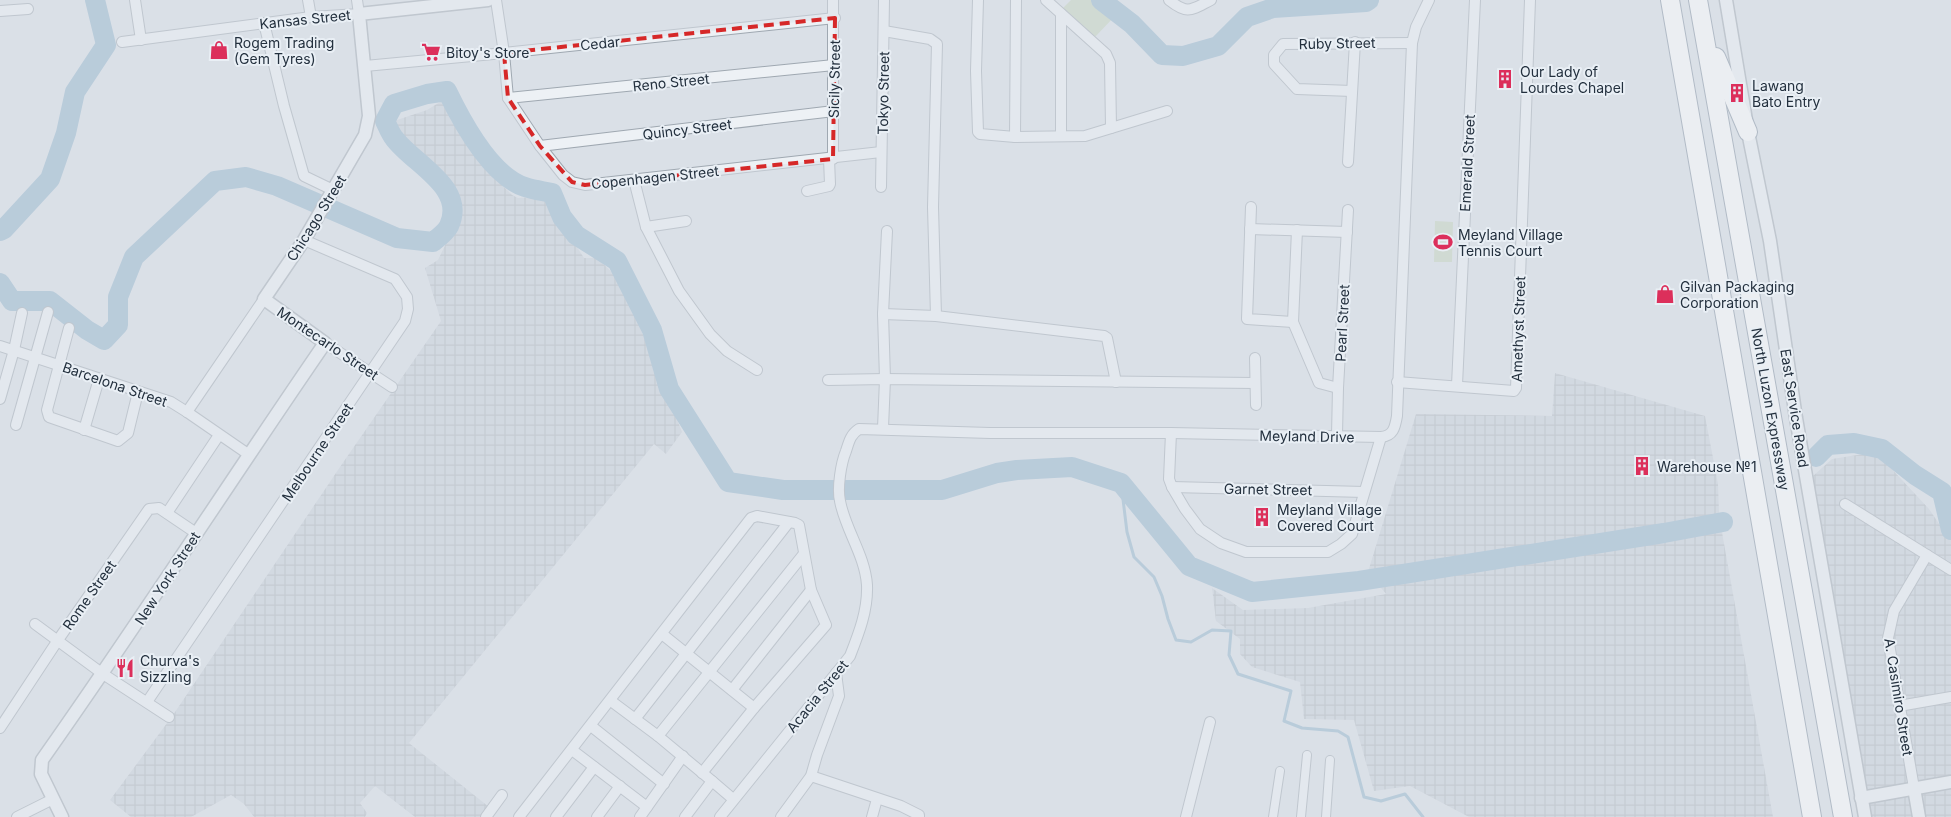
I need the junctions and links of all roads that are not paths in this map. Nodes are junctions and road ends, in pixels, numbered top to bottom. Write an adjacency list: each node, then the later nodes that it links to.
1 (136, 0): 28 (street)
2 (308, 0): 23 (street)
3 (357, 0): 21 (street, Chicago Street)
4 (488, 0): 21 (street, Kansas Street)
5 (496, 0): 32 (street, Copenhagen Street)
6 (833, 0): 24 (street, Sicily Street)
7 (884, 0): 27 (street, Tokyo Street)
8 (978, 0): 42 (street)
9 (1016, 0): 42 (street)
10 (1046, 0): 22 (street)
11 (1169, 0): 12 (street)
12 (1211, 0)
13 (1428, 0): 31 (street)
14 (1475, 0): 81 (street, Emerald Street)
15 (1530, 0): 81 (street, Amethyst Street)
16 (1670, 0): 161 (highway, North Luzon Expressway)
17 (1698, 0): 26 (highway, North Luzon Expressway)
18 (1726, 0): 40 (street, East Service Road)
19 (28, 9): 20 (street)
20 (0, 11)
21 (359, 14): 23 (street, Kansas Street); 34 (street, Chicago Street)
22 (1061, 14): 39 (street); 41 (street)
23 (310, 17): 25 (street, Kansas Street)
24 (835, 18): 32 (street, Cedar); 33 (street, Sicily Street)
25 (264, 23): 28 (street, Kansas Street); 50 (street)
26 (1703, 28): 40 (highway); 162 (highway, North Luzon Expressway)
27 (884, 31): 44 (street, Tokyo Street); 64 (street)
28 (141, 40): 29 (street, Kansas Street)
29 (122, 42)
30 (1355, 42): 31 (street, Ruby Street); 35 (street); 35 (street, Ruby Street)
31 (1412, 43): 79 (street)
32 (504, 53): 34 (street, Cedar); 36 (street, Copenhagen Street)
33 (834, 65): 36 (street, Reno Street); 38 (street, Sicily Street)
34 (365, 66): 50 (street, Chicago Street)
35 (1352, 91): 46 (street)
36 (508, 98): 43 (street, Copenhagen Street)
37 (1167, 110): 39 (street)
38 (834, 112): 43 (street, Quincy Street); 45 (street, Sicily Street)
39 (1111, 128): 41 (street)
40 (1748, 132): 140 (street, East Service Road)
41 (1061, 136): 42 (street)
42 (1015, 137)
43 (540, 146): 47 (street, Copenhagen Street)
44 (881, 152): 45 (street, Copenhagen Street); 48 (street, Tokyo Street)
45 (831, 159): 47 (street, Copenhagen Street); 49 (street, Sicily Street)
46 (1348, 162)
47 (634, 180): 54 (street)
48 (881, 187)
49 (807, 191)
50 (331, 194): 59 (street, Chicago Street)
51 (1252, 206): 55 (street)
52 (1348, 210): 58 (street, Pearl Street)
53 (686, 221): 54 (street)
54 (646, 227): 73 (street)
55 (1250, 229): 56 (street); 65 (street)
56 (1298, 230): 58 (street); 65 (street)
57 (887, 231): 63 (street)
58 (1347, 232): 83 (street, Pearl Street)
59 (304, 240): 60 (street, Chicago Street); 74 (street, Melbourne Street)
60 (264, 299): 67 (street, Montecarlo Street); 87 (street, Chicago Street)
61 (48, 312): 70 (street)
62 (22, 313): 69 (street)
63 (883, 314): 64 (street); 76 (street)
64 (936, 316): 78 (street)
65 (1293, 322): 83 (street)
66 (69, 328): 72 (street)
67 (325, 342): 74 (street, Montecarlo Street); 95 (street, New York Street)
68 (0, 346): 69 (street, Barcelona Street)
69 (14, 350): 70 (street, Barcelona Street); 85 (street)
70 (36, 357): 72 (street, Barcelona Street); 88 (street)
71 (1255, 358): 80 (street)
72 (58, 365): 75 (street, Barcelona Street); 90 (street)
73 (757, 370)
74 (371, 372): 82 (street, Montecarlo Street); 117 (street, Melbourne Street)
75 (99, 379): 84 (street, Barcelona Street); 90 (street)
76 (885, 379): 77 (street); 78 (street); 89 (street)
77 (828, 380)
78 (1116, 382): 80 (street)
79 (1397, 382): 81 (street, Amethyst Street); 94 (street)
80 (1255, 383): 86 (street)
81 (1457, 385)
82 (392, 387)
83 (1338, 388): 93 (street, Pearl Street)
84 (138, 392): 87 (street, Barcelona Street); 90 (street)
85 (0, 399)
86 (1256, 405)
87 (188, 412): 92 (street, Barcelona Street)
88 (16, 425)
89 (883, 428): 91 (street, Meyland Drive); 98 (street, Meyland Drive)
90 (84, 430)
91 (1171, 433): 93 (street, Meyland Drive); 96 (street)
92 (219, 435): 95 (street, Barcelona Street); 100 (street)
93 (1338, 435): 94 (street, Meyland Drive)
94 (1380, 437): 97 (street)
95 (248, 454): 102 (street, New York Street)
96 (1172, 487): 97 (street, Garnet Street); 97 (street)
97 (1364, 492)
98 (839, 500): 112 (street, Acacia Street)
99 (1845, 504): 104 (street)
100 (167, 513): 102 (street); 109 (street, Rome Street)
101 (789, 522): 103 (street); 108 (street); 110 (street)
102 (196, 533): 113 (street, New York Street)
103 (803, 555): 106 (street); 111 (street)
104 (1927, 555): 105 (street); 118 (street, A. Casimiro Street)
105 (1951, 570)
106 (810, 590): 114 (street); 119 (street)
107 (34, 624): 109 (street)
108 (662, 634): 110 (street); 116 (street)
109 (58, 640): 113 (street); 123 (street, Rome Street)
110 (686, 652): 111 (street); 121 (street)
111 (709, 671): 114 (street); 125 (street)
112 (836, 673): 133 (street); 142 (street, Acacia Street)
113 (103, 674): 117 (street); 141 (street, New York Street)
114 (732, 690): 119 (street)
115 (1951, 697): 118 (street)
116 (611, 701): 121 (street); 124 (street)
117 (147, 702): 120 (street)
118 (1899, 706): 138 (street, A. Casimiro Street)
119 (754, 708): 132 (street)
120 (169, 717)
121 (635, 719): 125 (street)
122 (1210, 722): 157 (street)
123 (1, 723)
124 (591, 726): 126 (street); 136 (street)
125 (658, 736): 128 (street)
126 (572, 750): 130 (street); 148 (street)
127 (1307, 755): 159 (street)
128 (683, 756): 132 (street); 136 (street)
129 (1330, 760): 160 (street)
130 (594, 767): 137 (street); 149 (street)
131 (1280, 771): 158 (street)
132 (702, 772): 134 (street)
133 (812, 776): 143 (street); 154 (street)
134 (712, 781): 142 (street); 152 (street)
135 (1951, 782): 138 (street)
136 (664, 784): 144 (street)
137 (620, 786): 144 (street); 150 (street)
138 (1914, 788): 140 (street); 164 (street, A. Casimiro Street)
139 (502, 795): 147 (street)
140 (1861, 798): 163 (street, East Service Road)
141 (53, 799): 145 (street); 146 (street, New York Street)
142 (732, 799): 153 (street, Acacia Street)
143 (877, 799): 155 (street); 156 (street)
144 (648, 807): 151 (street)
145 (17, 817)
146 (62, 817)
147 (486, 817)
148 (519, 817)
149 (556, 817)
150 (597, 817)
151 (640, 817)
152 (685, 817)
153 (720, 817)
154 (781, 817)
155 (872, 817)
156 (920, 817)
157 (1186, 817)
158 (1273, 817)
159 (1301, 817)
160 (1326, 817)
161 (1812, 817)
162 (1843, 817)
163 (1865, 817)
164 (1919, 817)

